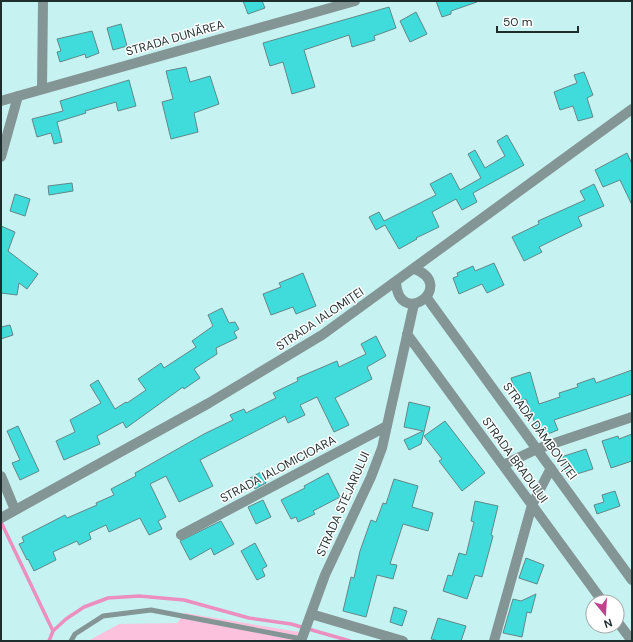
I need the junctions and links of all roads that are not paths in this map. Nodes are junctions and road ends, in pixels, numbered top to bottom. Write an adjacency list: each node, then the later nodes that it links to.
1 (43, 1): 3 (street)
2 (355, 1): 3 (street, STRADA DUNĂREA)
3 (42, 89): 4 (street, STRADA DUNĂREA)
4 (18, 96): 5 (street, STRADA DUNĂREA); 7 (street)
5 (1, 101)
6 (632, 108): 8 (street, STRADA IALOMIȚEI)
7 (1, 157)
8 (415, 269): 9 (street, STRADA IALOMIȚEI); 10 (street)
9 (396, 282): 11 (street); 20 (street, STRADA IALOMIȚEI)
10 (427, 298): 11 (street); 15 (street, STRADA DÂMBOVIȚEI)
11 (414, 304): 12 (street, STRADA STEJARULUI)
12 (407, 334): 14 (street, STRADA STEJARULUI); 16 (street, STRADA BRADULUI)
13 (632, 417): 15 (street)
14 (387, 426): 22 (street, STRADA IALOMICIOARA); 25 (street, STRADA STEJARULUI)
15 (537, 449): 16 (street); 17 (street, STRADA DÂMBOVIȚEI)
16 (503, 465): 19 (street, STRADA BRADULUI)
17 (551, 468): 19 (street); 23 (street, STRADA DÂMBOVIȚEI)
18 (1, 476): 20 (street)
19 (532, 505): 24 (street, STRADA BRADULUI); 30 (street)
20 (15, 510): 21 (street, STRADA IALOMIȚEI)
21 (3, 517)
22 (182, 534)
23 (632, 580)
24 (597, 594)
25 (310, 617): 27 (street, STRADA STEJARULUI); 29 (street)
26 (625, 632): 31 (street)
27 (302, 638): 28 (lane)
28 (71, 641)
29 (403, 641)
30 (494, 641)
31 (632, 641)

